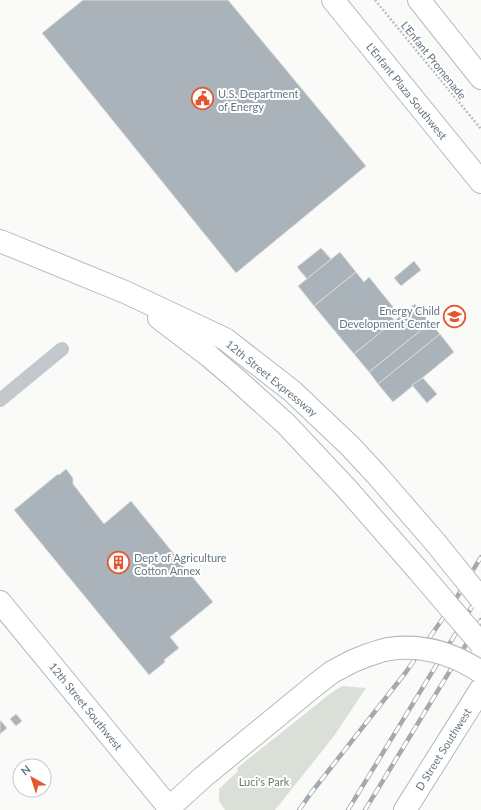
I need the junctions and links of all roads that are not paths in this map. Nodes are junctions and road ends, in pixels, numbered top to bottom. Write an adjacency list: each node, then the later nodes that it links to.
1 (333, 0): 4 (main road, L'Enfant Plaza Southwest)
2 (419, 0): 3 (main road)
3 (481, 78)
4 (481, 182)
5 (0, 241): 6 (main road, 12th Street Expressway)
6 (125, 292): 9 (main road, 12th Street Expressway, bridge); 11 (main road, bridge)
7 (62, 349): 8 (lane)
8 (0, 400)
9 (481, 599)
10 (0, 602): 14 (main road, 12th Street Southwest)
11 (481, 644)
12 (481, 672): 14 (main road, bridge)
13 (481, 689): 15 (main road, D Street Southwest)
14 (169, 809)
15 (405, 810)

